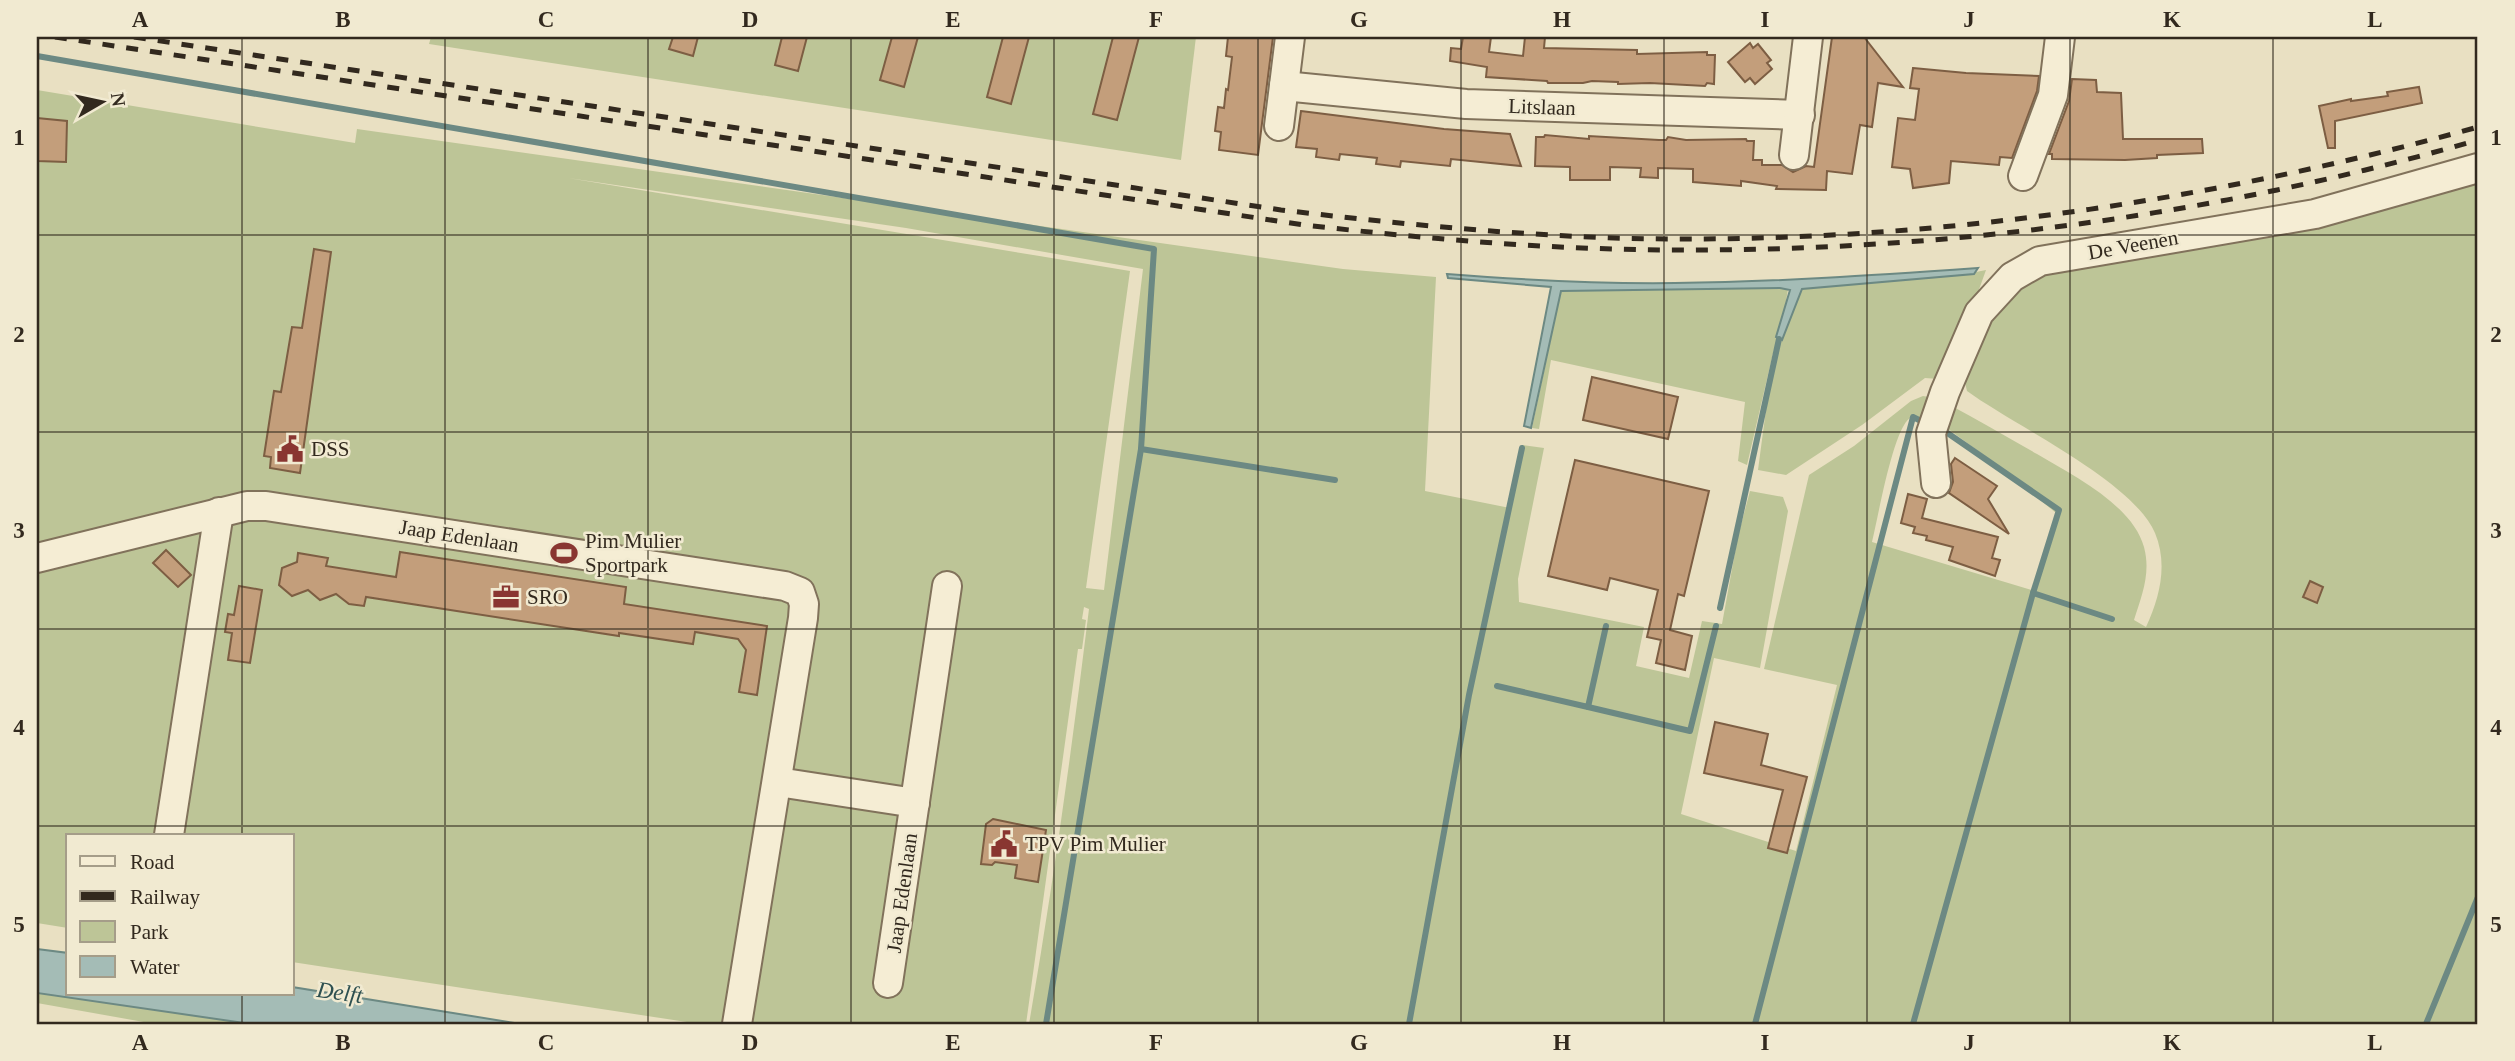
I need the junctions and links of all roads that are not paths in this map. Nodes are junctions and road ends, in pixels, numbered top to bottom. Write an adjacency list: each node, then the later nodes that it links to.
1 (1290, 37): 4 (street)
2 (1808, 37): 5 (street)
3 (2060, 37): 9 (street)
4 (1284, 86): 5 (street, Litslaan); 6 (street)
5 (1800, 115): 7 (street)
6 (1279, 126)
7 (1794, 155)
8 (2478, 168): 10 (street, De Veenen)
9 (2023, 176)
10 (1936, 483)
11 (219, 512): 12 (street, Jaap Edenlaan); 14 (street, Jaap Edenlaan); 16 (street)
12 (37, 558)
13 (947, 586): 15 (street, Jaap Edenlaan)
14 (778, 782): 15 (street, Jaap Edenlaan); 18 (street, Jaap Edenlaan)
15 (915, 803): 17 (street, Jaap Edenlaan)
16 (169, 834)
17 (888, 983)
18 (737, 1024)

